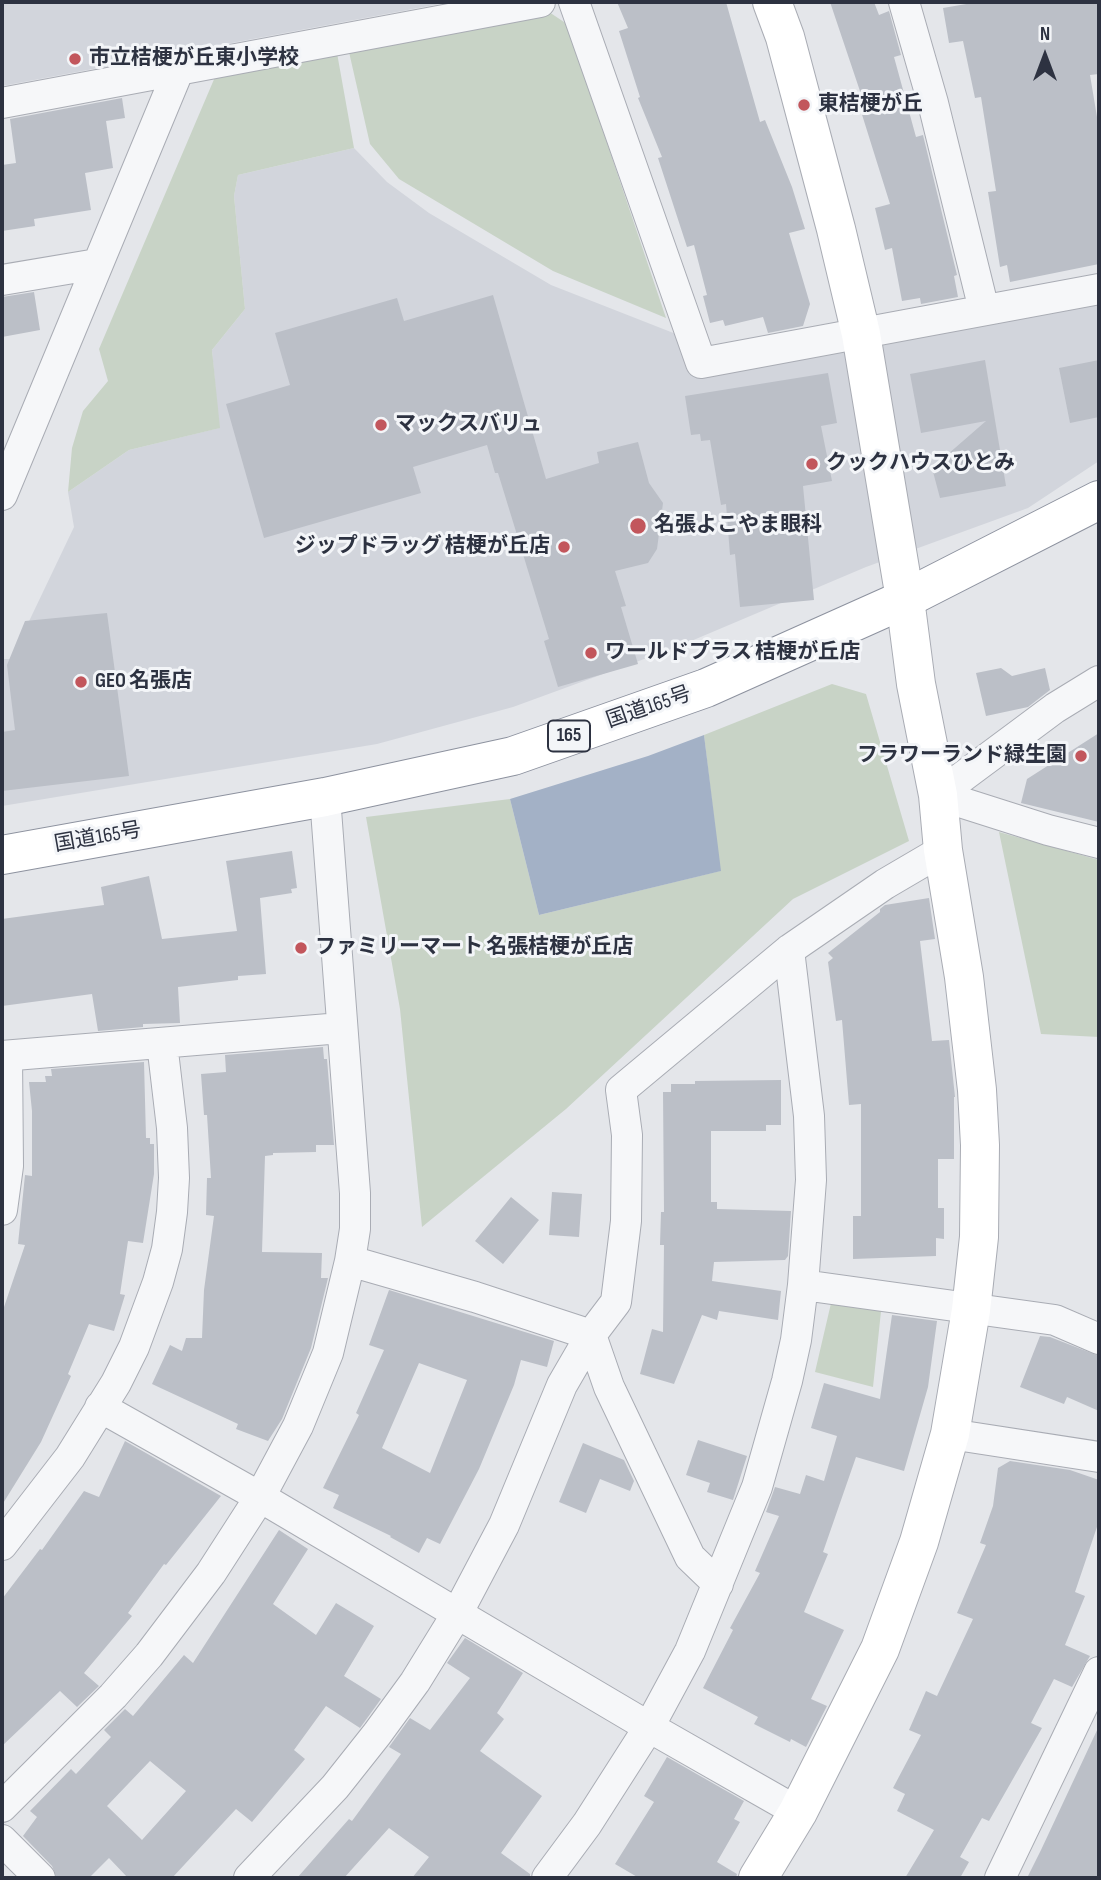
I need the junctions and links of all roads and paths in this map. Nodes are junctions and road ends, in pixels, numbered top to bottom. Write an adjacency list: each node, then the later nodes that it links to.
1 (540, 2): 5 (street)
2 (574, 2): 11 (street)
3 (772, 2): 11 (main road)
4 (904, 2): 10 (street)
5 (178, 69): 6 (street); 7 (street)
6 (2, 103)
7 (97, 264): 8 (street); 12 (street)
8 (2, 280)
9 (1099, 289): 10 (street)
10 (984, 310): 11 (street)
11 (860, 334): 15 (main road)
12 (10, 458): 13 (street)
13 (2, 495)
14 (1099, 500): 15 (main road, 国道165号 / 165)
15 (905, 599): 17 (main road, 国道165号 / 165); 18 (main road)
16 (1099, 681): 18 (street)
17 (324, 796): 21 (main road, 国道165号 / 165); 23 (street)
18 (937, 796): 19 (street); 20 (main road)
19 (1099, 843)
20 (943, 850): 22 (street); 29 (main road)
21 (2, 855)
22 (789, 950): 28 (street); 30 (street)
23 (341, 1028): 24 (street); 27 (street)
24 (162, 1043): 25 (street); 32 (street)
25 (4, 1056): 26 (street)
26 (2, 1210)
27 (350, 1261): 30 (street); 35 (street)
28 (803, 1285): 29 (street); 37 (street)
29 (971, 1310): 31 (street); 33 (main road)
30 (591, 1335): 37 (street); 38 (street)
31 (1099, 1339)
32 (100, 1407): 35 (street); 36 (street)
33 (950, 1434): 34 (street); 42 (main road)
34 (1099, 1457)
35 (260, 1497): 38 (street); 41 (street)
36 (2, 1545)
37 (718, 1584): 40 (street)
38 (457, 1614): 40 (street); 45 (street)
39 (1099, 1672): 48 (street)
40 (649, 1727): 42 (street); 46 (street)
41 (2, 1807)
42 (798, 1812): 47 (main road)
43 (2, 1840): 44 (street)
44 (40, 1878)
45 (249, 1878)
46 (547, 1878)
47 (758, 1878)
48 (1000, 1878)

